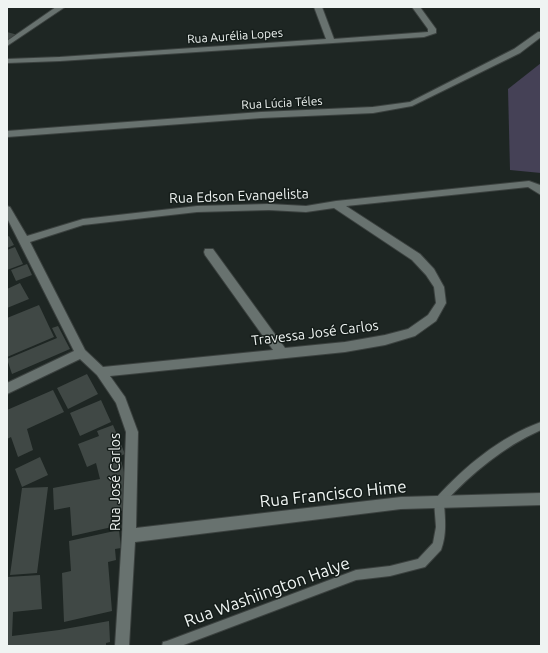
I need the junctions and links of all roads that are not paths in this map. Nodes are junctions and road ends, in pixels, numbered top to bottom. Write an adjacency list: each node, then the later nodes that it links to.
1 (61, 7): 6 (street)
2 (318, 7): 5 (street)
3 (416, 7): 5 (street, Rua Aurélia Lopes)
4 (541, 34): 8 (street, Rua Lúcia Téles)
5 (331, 42): 7 (street, Rua Aurélia Lopes)
6 (7, 44)
7 (7, 61)
8 (7, 134)
9 (541, 192): 10 (street, Rua Edson Evangelista)
10 (336, 204): 12 (street, Rua Edson Evangelista); 15 (street, Travessa José Carlos)
11 (7, 209): 12 (street, Rua José Carlos)
12 (24, 240): 14 (street, Rua José Carlos)
13 (209, 252): 15 (street)
14 (81, 353): 16 (street, Rua José Carlos); 17 (street)
15 (282, 353): 16 (street, Travessa José Carlos)
16 (101, 372): 21 (street, Rua José Carlos)
17 (7, 389)
18 (541, 426): 20 (lane)
19 (541, 498): 20 (street, Rua Francisco Hime)
20 (439, 501): 21 (street, Rua Francisco Hime); 23 (lane, Rua Washiington Halye)
21 (129, 536): 22 (street, Rua José Carlos)
22 (122, 646)
23 (167, 646)

